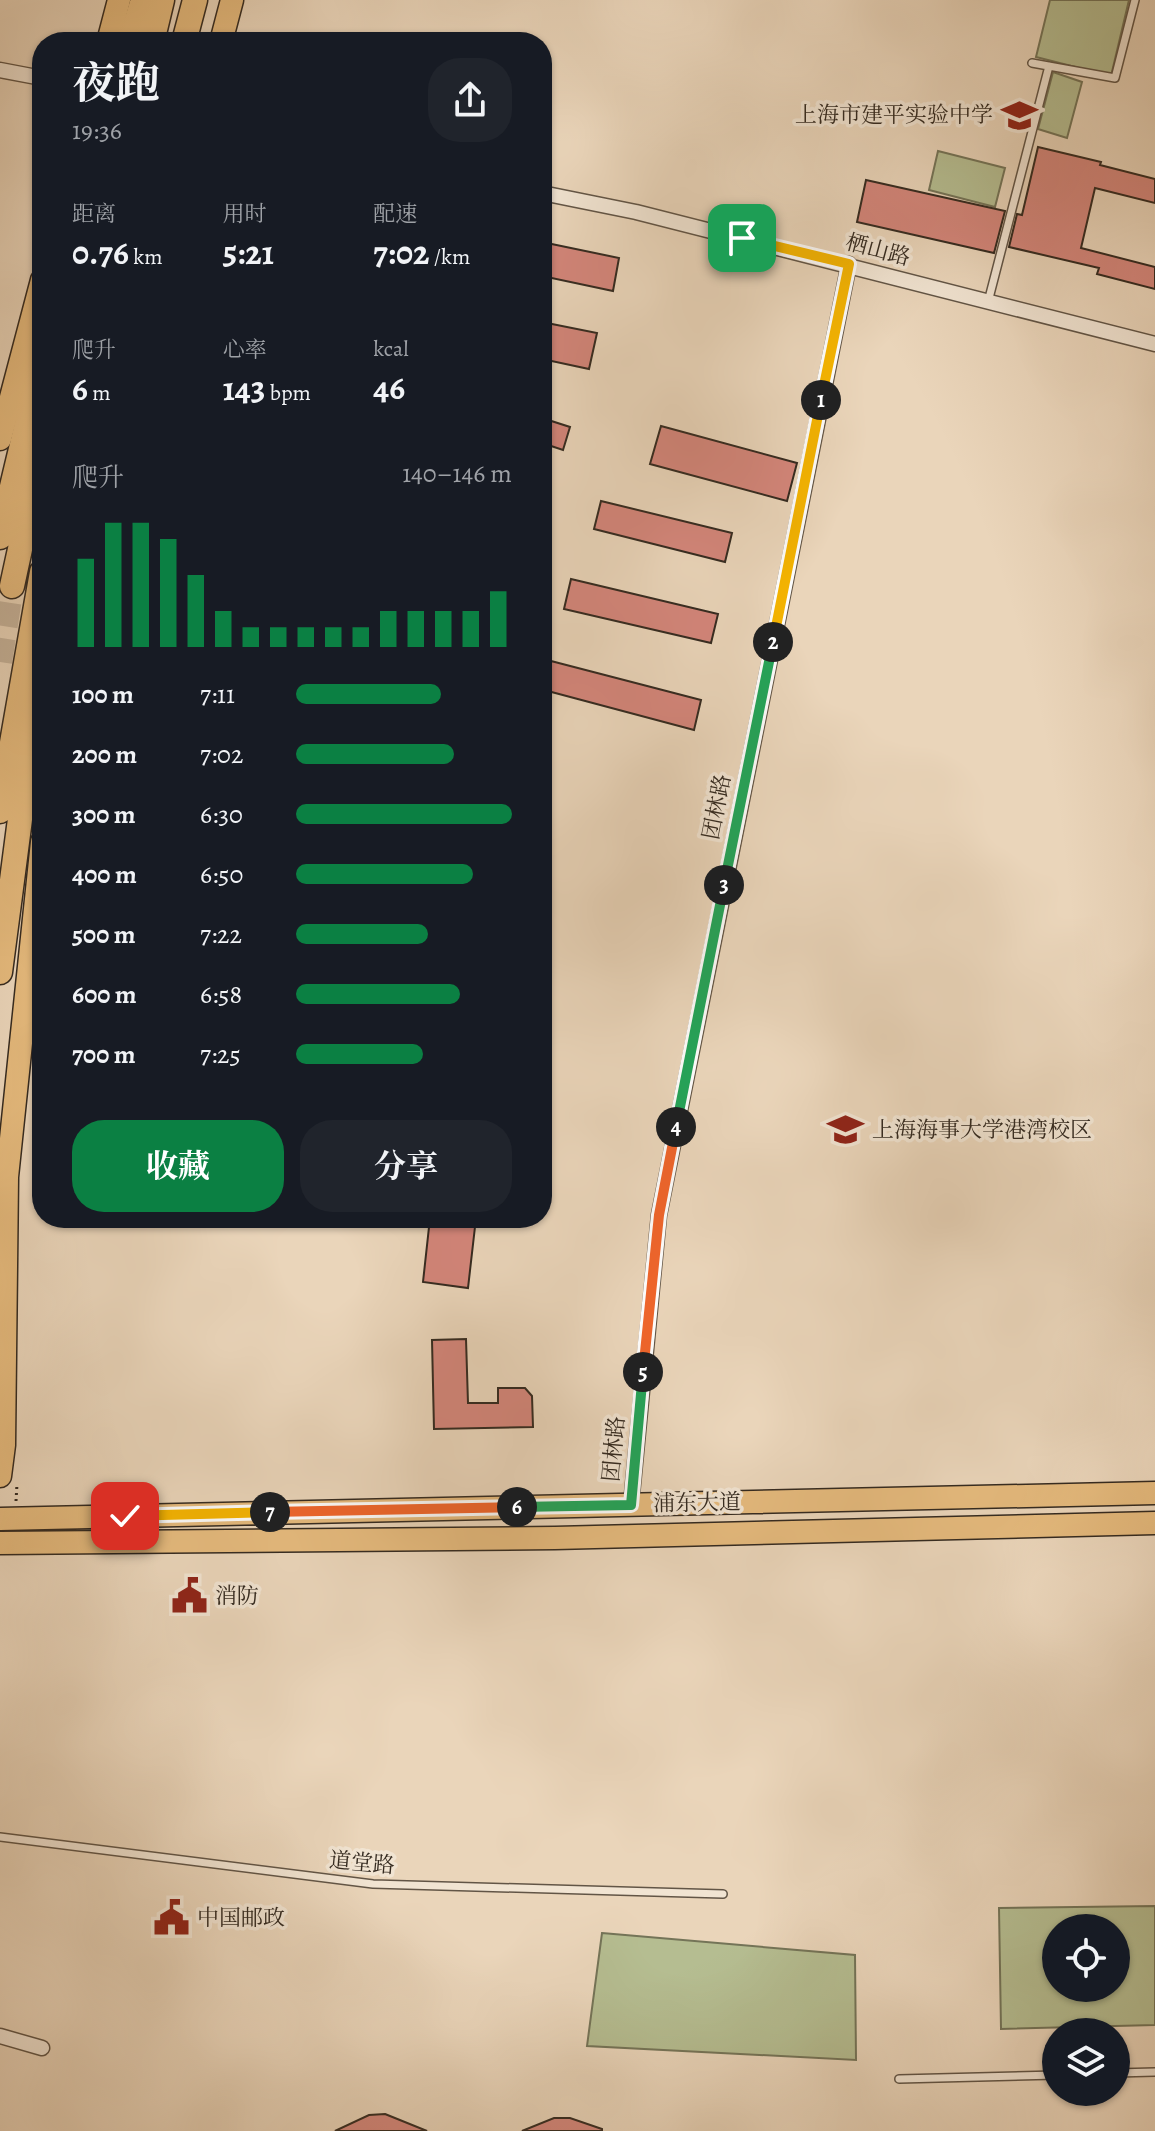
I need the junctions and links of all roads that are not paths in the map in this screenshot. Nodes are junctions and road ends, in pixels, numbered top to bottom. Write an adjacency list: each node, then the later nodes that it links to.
1 (119, 0): 7 (main road)
2 (143, 0): 8 (highway)
3 (162, 0): 9 (highway)
4 (195, 0): 10 (highway)
5 (232, 0): 11 (main road)
6 (1135, 0): 13 (lane)
7 (111, 32)
8 (133, 32)
9 (154, 32)
10 (187, 32)
11 (224, 32)
12 (1032, 63): 13 (lane)
13 (1049, 66): 18 (lane)
14 (0, 70): 15 (street)
15 (32, 76)
16 (552, 195): 17 (street, 栖山路)
17 (849, 264): 18 (street, 栖山路); 35 (street, 团林路)
18 (988, 302): 20 (street, 栖山路)
19 (32, 318): 22 (main road)
20 (1155, 344)
21 (32, 403): 24 (highway)
22 (0, 439)
23 (32, 494): 25 (highway)
24 (0, 537)
25 (12, 586)
26 (32, 629): 29 (highway)
27 (32, 745): 30 (highway)
28 (32, 781): 30 (highway)
29 (0, 811)
30 (14, 863): 32 (highway)
31 (32, 938): 33 (main road)
32 (0, 972)
33 (0, 1476)
34 (1155, 1493): 35 (main road, 浦东大道)
35 (631, 1505): 36 (main road, 浦东大道)
36 (0, 1519)
37 (1155, 1523): 38 (main road, 浦东大道)
38 (0, 1543)
39 (0, 1837): 40 (lane, 道堂路)
40 (723, 1894)
41 (0, 2036): 42 (street)
42 (42, 2048)
43 (1155, 2072): 44 (lane)
44 (1130, 2073)
45 (1042, 2075): 46 (lane)
46 (899, 2079)

